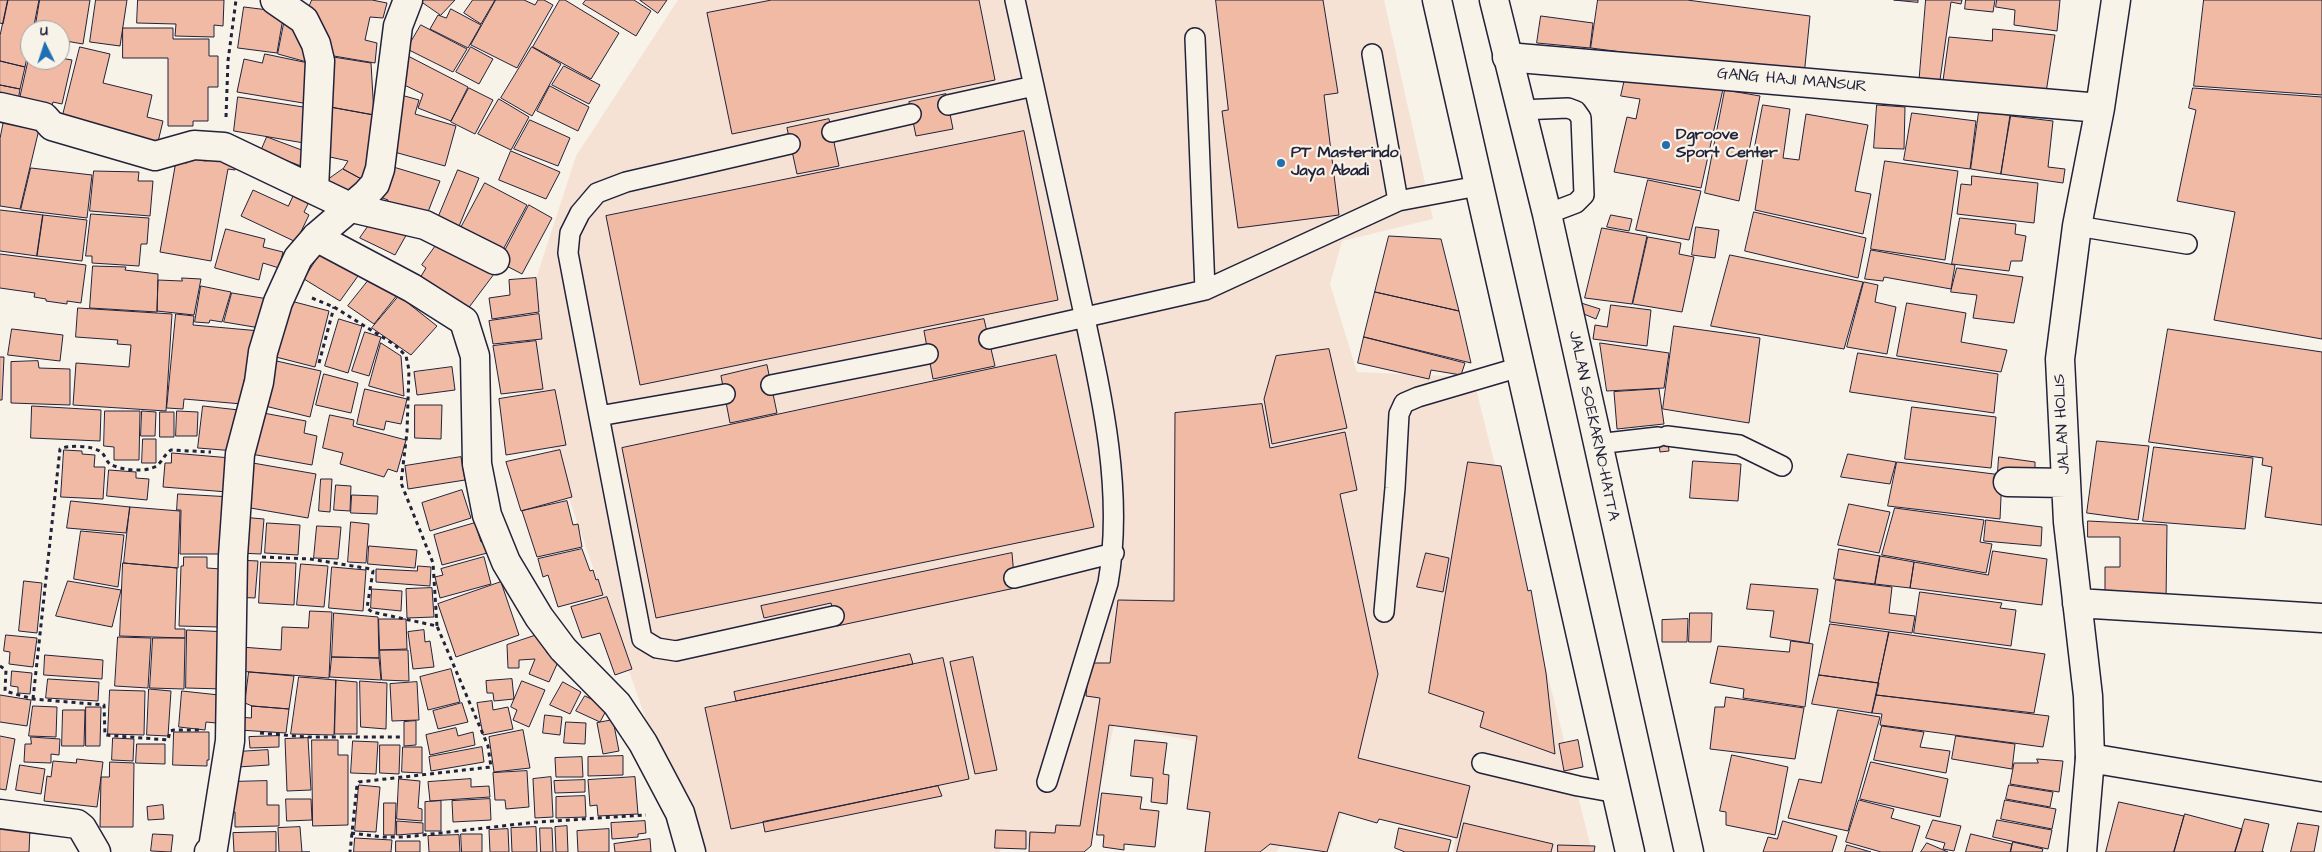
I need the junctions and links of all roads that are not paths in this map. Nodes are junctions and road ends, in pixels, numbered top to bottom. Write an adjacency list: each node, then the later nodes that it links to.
1 (275, 0): 19 (main road)
2 (408, 0): 21 (main road)
3 (1015, 0): 10 (lane)
4 (1437, 0): 18 (main road)
5 (1494, 0): 9 (main road, JALAN SOEKARNO-HATTA)
6 (2116, 0): 13 (main road, JALAN HOLIS)
7 (1195, 38): 27 (lane)
8 (1372, 54): 20 (lane)
9 (1507, 57): 13 (main road, GANG HAJI MANSUR); 14 (main road, JALAN SOEKARNO-HATTA)
10 (1034, 86): 11 (lane); 28 (lane)
11 (948, 105)
12 (0, 107): 19 (main road)
13 (2088, 107): 23 (main road, JALAN HOLIS)
14 (1520, 110): 22 (main road, JALAN SOEKARNO-HATTA); 22 (lane)
15 (911, 114): 16 (lane)
16 (832, 132)
17 (790, 144): 34 (lane)
18 (1478, 186): 20 (lane); 31 (main road)
19 (314, 189): 21 (main road)
20 (1398, 201): 27 (lane)
21 (352, 208): 24 (main road); 26 (main road)
22 (1547, 214): 35 (main road, JALAN SOEKARNO-HATTA)
23 (2077, 226): 25 (lane); 38 (main road, JALAN HOLIS)
24 (316, 237): 52 (main road); 53 (main road)
25 (2187, 244)
26 (495, 260)
27 (1205, 290): 28 (lane)
28 (1084, 318): 29 (lane); 39 (lane)
29 (989, 339)
30 (928, 354): 32 (lane)
31 (1520, 367): 42 (lane); 48 (main road)
32 (771, 385)
33 (724, 394): 34 (lane)
34 (599, 416): 43 (lane)
35 (1597, 444): 36 (lane); 55 (main road, JALAN SOEKARNO-HATTA)
36 (1782, 466)
37 (2008, 482): 38 (main road)
38 (2066, 483): 41 (main road, JALAN HOLIS)
39 (1114, 553): 40 (lane); 47 (lane)
40 (1014, 578)
41 (2077, 603): 44 (main road); 45 (main road, JALAN HOLIS)
42 (1384, 612)
43 (834, 616)
44 (2322, 618)
45 (2090, 758): 49 (main road); 56 (main road, JALAN HOLIS)
46 (1482, 763): 48 (lane)
47 (1047, 782)
48 (1617, 793): 54 (main road)
49 (2322, 797)
50 (0, 814): 51 (main road)
51 (96, 852)
52 (210, 852)
53 (691, 852)
54 (1630, 852)
55 (1689, 852)
56 (2082, 852)

